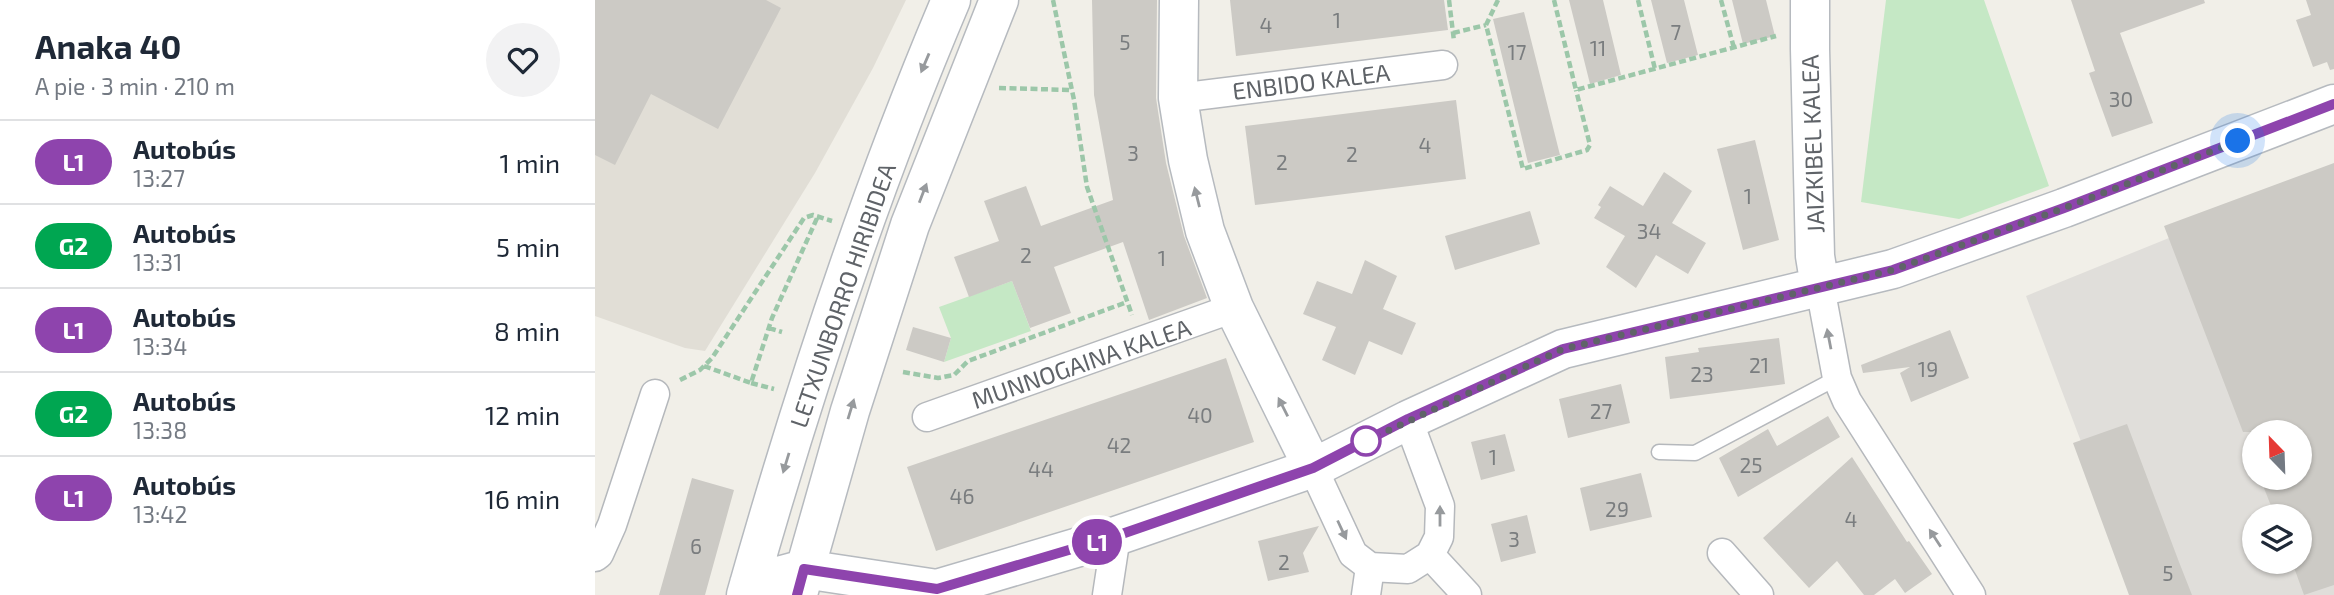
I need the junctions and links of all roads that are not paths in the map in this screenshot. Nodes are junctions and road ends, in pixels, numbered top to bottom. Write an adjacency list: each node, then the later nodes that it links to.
1 (951, 0): 22 (street, LETXUNBORRO HIRIBIDEA, one-way to 22)
2 (999, 0): 21 (street, LETXUNBORRO HIRIBIDEA, one-way to 2)
3 (1179, 0): 6 (street)
4 (1811, 0): 8 (street, JAIZKIBEL KALEA)
5 (1443, 65): 6 (street, ENBIDO KALEA)
6 (1178, 98): 9 (street, one-way to 6)
7 (2334, 104): 8 (street)
8 (1820, 287): 10 (street, one-way to 8); 13 (street)
9 (1234, 307): 12 (street, MUNNOGAINA KALEA); 15 (street, one-way to 9)
10 (1837, 379): 14 (lane); 28 (street, one-way to 10)
11 (655, 394): 18 (street)
12 (927, 417)
13 (1408, 419): 15 (street); 19 (street, one-way to 13)
14 (1659, 452)
15 (1313, 468): 16 (street); 20 (street, one-way to 20)
16 (1116, 536): 23 (street); 24 (street)
17 (1722, 554): 27 (street)
18 (595, 557)
19 (1419, 562): 20 (street); 26 (street)
20 (1370, 567): 25 (street)
21 (801, 582): 22 (street); 23 (street)
22 (748, 589)
23 (937, 592)
24 (1107, 595)
25 (1366, 595)
26 (1467, 595)
27 (1759, 595)
28 (1972, 595)

